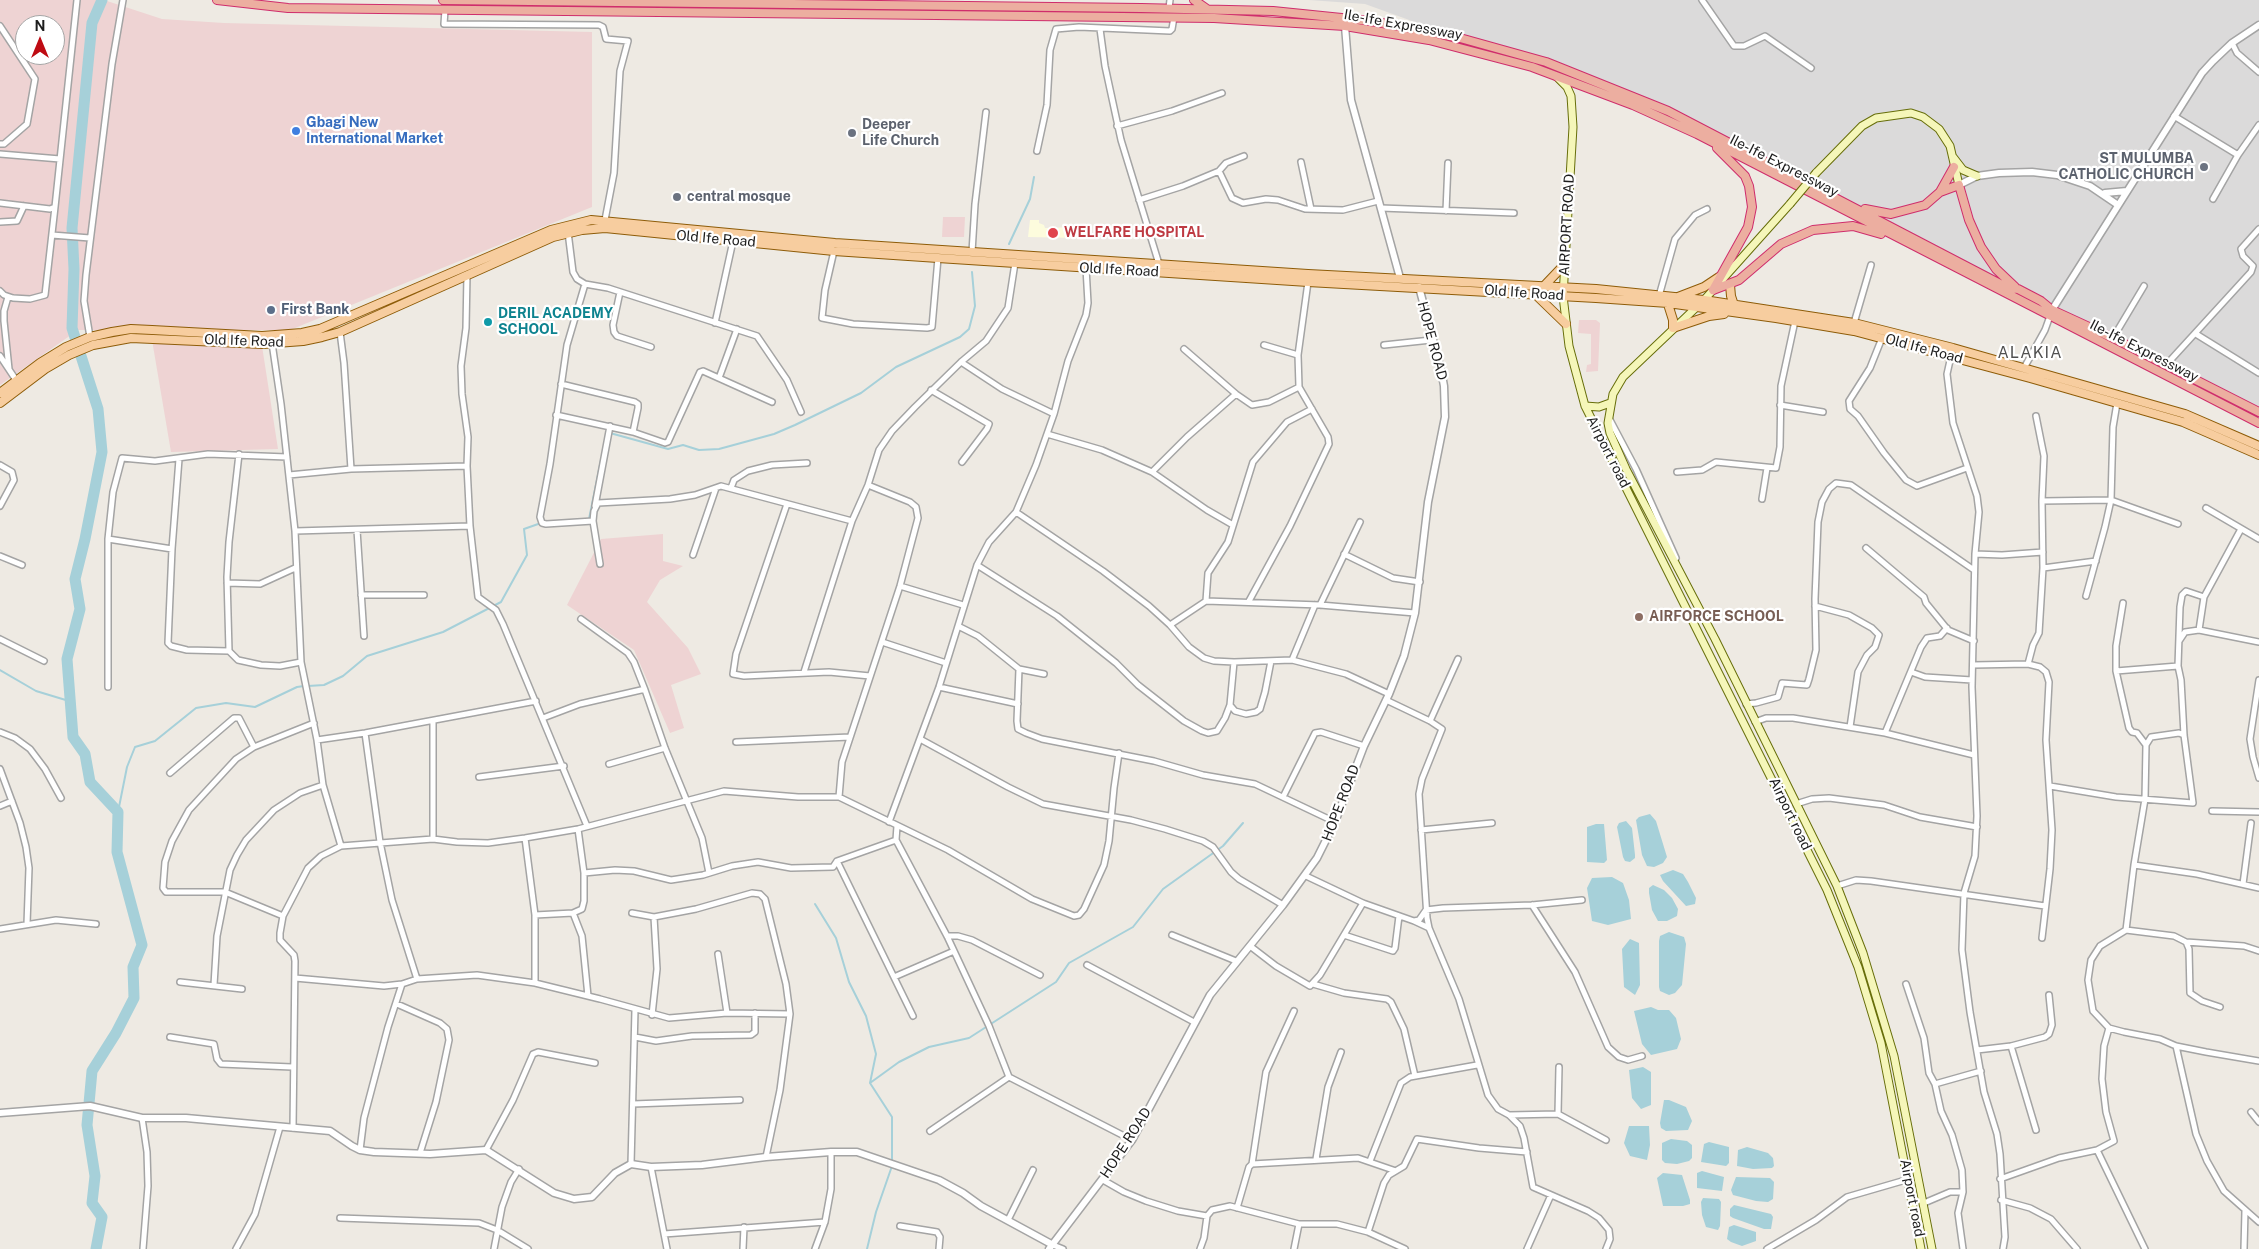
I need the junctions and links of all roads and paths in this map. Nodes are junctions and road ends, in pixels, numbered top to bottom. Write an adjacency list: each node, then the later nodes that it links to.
1 (77, 0): 34 (street)
2 (123, 0): 62 (street)
3 (217, 0): 11 (highway, Ile-Ife Expressway)
4 (442, 0): 8 (highway, Ile-Ife Expressway)
5 (1150, 0): 10 (highway)
6 (1194, 0): 12 (highway)
7 (1702, 0): 19 (street)
8 (818, 3): 10 (highway, Ile-Ife Expressway)
9 (1170, 4): 10 (highway, Ile-Ife Expressway); 12 (highway, Ile-Ife Expressway)
10 (1141, 8)
11 (445, 10): 13 (highway, Ile-Ife Expressway); 57 (street)
12 (1207, 10): 47 (highway, Ile-Ife Expressway)
13 (1174, 17): 16 (highway, Ile-Ife Expressway); 17 (street)
14 (2259, 25): 18 (street)
15 (0, 26): 28 (street)
16 (1345, 26): 21 (highway, Ile-Ife Expressway); 46 (street)
17 (1100, 28): 26 (street); 29 (street)
18 (2232, 43): 20 (street); 24 (street)
19 (1811, 68)
20 (2259, 72)
21 (1557, 76): 27 (highway, Ile-Ife Expressway); 72 (main road, AIRPORT ROAD)
22 (1222, 93): 26 (street)
23 (986, 112): 67 (street)
24 (2174, 116): 32 (street); 41 (street)
25 (2259, 125): 32 (street)
26 (1117, 126): 45 (street)
27 (1696, 134): 65 (highway, Ile-Ife Expressway); 76 (highway)
28 (1, 144): 30 (street)
29 (1037, 151)
30 (1, 154): 34 (street)
31 (1952, 155): 37 (main road); 39 (main road); 85 (main road, AIRPORT ROAD, bridge)
32 (2238, 155): 44 (street)
33 (1244, 156): 38 (street)
34 (60, 159): 51 (street)
35 (1301, 162): 53 (street)
36 (1448, 163): 55 (street)
37 (1954, 167): 40 (main road); 42 (highway)
38 (1218, 171): 45 (street); 53 (street)
39 (1977, 176): 40 (street); 43 (street)
40 (1959, 185): 42 (highway); 84 (highway)
41 (2127, 191): 43 (street); 49 (street)
42 (1940, 192): 47 (highway)
43 (2104, 193): 49 (street)
44 (2213, 199)
45 (1139, 200): 71 (street)
46 (1378, 200): 52 (street); 53 (street)
47 (1842, 200): 84 (highway, Ile-Ife Expressway)
48 (0, 203): 50 (street)
49 (2118, 205): 97 (street)
50 (24, 206): 51 (street); 58 (street)
51 (54, 207): 61 (street)
52 (1381, 208): 55 (street); 77 (street)
53 (1311, 209)
54 (1708, 210): 93 (street)
55 (1446, 211): 56 (street)
56 (1514, 213)
57 (605, 220): 64 (main road, Old Ife Road); 92 (main road, Old Ife Road)
58 (0, 222)
59 (2259, 230): 106 (street)
60 (568, 232): 63 (main road, Old Ife Road); 75 (main road, Old Ife Road); 79 (street)
61 (53, 235): 62 (street); 90 (street)
62 (88, 238): 107 (street)
63 (733, 241): 64 (main road, Old Ife Road); 99 (street)
64 (783, 242): 66 (main road, Old Ife Road); 67 (main road, Old Ife Road)
65 (1914, 247): 80 (highway); 97 (highway, Ile-Ife Expressway)
66 (834, 251): 68 (main road, Old Ife Road); 68 (street)
67 (972, 252): 70 (main road, Old Ife Road)
68 (938, 258): 69 (main road, Old Ife Road)
69 (1015, 263): 70 (main road, Old Ife Road); 121 (street)
70 (1062, 263): 71 (main road, Old Ife Road); 74 (main road, Old Ife Road)
71 (1159, 264): 77 (main road, Old Ife Road)
72 (1565, 264): 81 (main road); 88 (main road, AIRPORT ROAD)
73 (1871, 264): 100 (street)
74 (1086, 268): 78 (main road, Old Ife Road); 144 (street)
75 (467, 276): 92 (main road, Old Ife Road); 160 (street)
76 (1719, 277): 85 (highway); 91 (main road)
77 (1400, 278): 81 (main road, Old Ife Road)
78 (1308, 282): 83 (main road, Old Ife Road); 118 (street)
79 (585, 284): 87 (street); 129 (street)
80 (1730, 285): 85 (highway); 96 (main road)
81 (1544, 286): 88 (main road, Old Ife Road)
82 (2144, 286): 110 (street)
83 (1418, 287): 89 (main road, Old Ife Road); 111 (street, HOPE ROAD)
84 (2015, 287): 97 (highway, Ile-Ife Expressway)
85 (1713, 290): 94 (main road, AIRPORT ROAD)
86 (0, 291): 90 (street)
87 (620, 292): 99 (street); 115 (street)
88 (1563, 292): 89 (main road, Old Ife Road); 93 (main road, Old Ife Road); 93 (main road, Old Ife Road); 101 (main road, AIRPORT ROAD)
89 (1536, 295): 101 (main road)
90 (8, 297): 124 (street)
91 (1676, 297): 93 (main road, Old Ife Road); 94 (main road, Old Ife Road)
92 (406, 298): 103 (main road, Old Ife Road); 105 (main road, Old Ife Road)
93 (1664, 298): 95 (main road, Old Ife Road); 102 (main road)
94 (1704, 300): 95 (main road, AIRPORT ROAD); 96 (main road, Old Ife Road)
95 (1697, 307): 96 (main road, Old Ife Road); 102 (main road, AIRPORT ROAD)
96 (1734, 309): 98 (main road, Old Ife Road); 100 (main road, Old Ife Road); 102 (main road)
97 (2051, 313): 110 (highway, Ile-Ife Expressway); 123 (street); 148 (highway, Ile-Ife Expressway)
98 (1795, 322): 109 (main road, Old Ife Road); 138 (street)
99 (715, 323): 104 (street)
100 (1854, 323): 123 (main road, Old Ife Road)
101 (1566, 324): 139 (main road, AIRPORT ROAD)
102 (1673, 328): 136 (main road, AIRPORT ROAD)
103 (131, 329): 107 (main road, Old Ife Road); 108 (main road)
104 (737, 329): 126 (street); 141 (street)
105 (340, 332): 112 (main road, Old Ife Road); 163 (street)
106 (2196, 334): 122 (street); 125 (street)
107 (90, 337): 116 (main road, Old Ife Road)
108 (131, 338): 112 (main road, Old Ife Road); 116 (main road, Old Ife Road)
109 (1882, 338): 120 (main road, Old Ife Road); 162 (street)
110 (2113, 338): 122 (highway, Ile-Ife Expressway)
111 (1432, 340): 114 (street); 205 (street, HOPE ROAD)
112 (272, 344): 155 (street)
113 (1264, 345): 118 (street)
114 (1384, 345)
115 (651, 347)
116 (75, 348): 128 (main road, Old Ife Road); 135 (main road, Old Ife Road)
117 (1184, 349): 133 (street)
118 (1298, 355): 130 (street)
119 (0, 356): 124 (street)
120 (1951, 356): 127 (main road, Old Ife Road); 162 (street)
121 (961, 362): 131 (street); 144 (street)
122 (2166, 365): 143 (highway, Ile-Ife Expressway)
123 (2024, 368): 127 (main road, Old Ife Road)
124 (9, 369): 128 (street)
125 (2259, 373)
126 (719, 378): 134 (street); 150 (street)
127 (2043, 378): 137 (main road, Old Ife Road); 152 (main road, Old Ife Road)
128 (16, 380): 132 (main road, Old Ife Road)
129 (561, 384): 145 (street); 150 (street)
130 (1299, 387): 133 (street); 140 (street)
131 (931, 390): 157 (street); 167 (street)
132 (0, 393)
133 (1236, 394): 164 (street)
134 (772, 402)
135 (0, 403)
136 (1610, 403): 139 (main road); 147 (main road, Airport road)
137 (2117, 403): 154 (main road, Old Ife Road); 171 (street)
138 (1780, 405): 142 (street); 161 (street)
139 (1585, 406): 197 (main road, Airport road)
140 (1312, 410): 182 (street); 213 (street)
141 (801, 412)
142 (1823, 412)
143 (2259, 412)
144 (1054, 414): 151 (street)
145 (556, 415): 149 (street); 178 (street)
146 (2036, 416): 172 (street)
147 (1609, 418): 191 (main road, Airport road); 226 (street)
148 (2259, 423)
149 (610, 426): 150 (street); 175 (street)
150 (633, 432)
151 (1047, 434): 164 (street); 177 (street)
152 (2259, 446)
153 (239, 454): 155 (street); 156 (street); 206 (street)
154 (2259, 455)
155 (287, 457): 166 (street)
156 (179, 459): 187 (street); 190 (street)
157 (962, 462)
158 (807, 463): 169 (street)
159 (0, 465): 174 (street)
160 (467, 466): 163 (street); 183 (street)
161 (1767, 468): 165 (street); 170 (street)
162 (1967, 468): 194 (street)
163 (351, 469): 166 (street)
164 (1152, 472): 182 (street)
165 (1677, 472)
166 (289, 475): 186 (street)
167 (868, 485): 179 (street); 207 (street)
168 (716, 488): 169 (street); 175 (street); 195 (street)
169 (731, 488): 173 (street)
170 (1762, 499)
171 (2111, 500): 172 (street); 181 (street); 198 (street)
172 (2042, 501): 192 (street)
173 (787, 504): 179 (street); 244 (street)
174 (0, 506)
175 (595, 506): 178 (street)
176 (2206, 508): 184 (street)
177 (1016, 512): 201 (street); 220 (street)
178 (593, 521): 199 (street)
179 (852, 521): 244 (street)
180 (1360, 522): 193 (street)
181 (2178, 524)
182 (1233, 525): 212 (street)
183 (470, 526): 185 (street); 254 (street)
184 (2241, 529): 188 (street); 211 (street)
185 (357, 530): 186 (street); 209 (street)
186 (295, 531): 202 (street)
187 (108, 539): 190 (street); 250 (street)
188 (2259, 539)
189 (1866, 548): 222 (street)
190 (172, 549): 231 (street)
191 (1670, 552): 197 (main road); 226 (main road, Airport road)
192 (2043, 552): 194 (street); 203 (street)
193 (1344, 554): 205 (street); 216 (street)
194 (1975, 554): 204 (street)
195 (693, 555)
196 (0, 556): 200 (street)
197 (1662, 557): 405 (main road, Airport road)
198 (2096, 561): 203 (street); 210 (street)
199 (600, 564)
200 (22, 565)
201 (977, 565): 215 (street); 257 (street)
202 (296, 568): 206 (street); 236 (street)
203 (2043, 568): 239 (street)
204 (1974, 570): 217 (street); 227 (street)
205 (1420, 582): 218 (street, HOPE ROAD)
206 (227, 583): 231 (street)
207 (900, 586): 215 (street); 228 (street)
208 (424, 594): 209 (street)
209 (361, 595): 224 (street)
210 (2086, 596)
211 (2204, 597): 223 (street); 229 (street)
212 (1206, 601): 213 (street); 220 (street)
213 (1249, 601): 216 (street)
214 (2123, 603): 243 (street)
215 (963, 605): 221 (street)
216 (1317, 605): 218 (street); 234 (street)
217 (1815, 606): 256 (street); 263 (street)
218 (1415, 613): 253 (street, HOPE ROAD)
219 (581, 618): 252 (street)
220 (1170, 625): 237 (street)
221 (958, 626): 238 (street); 242 (street)
222 (1947, 628): 227 (street); 245 (street)
223 (2199, 630): 229 (street); 230 (street)
224 (364, 636)
225 (0, 639): 233 (street)
226 (1715, 639): 256 (main road, Airport road)
227 (1974, 641): 240 (street)
228 (882, 642): 238 (street); 247 (street)
229 (2178, 642): 241 (street)
230 (2259, 642)
231 (229, 652): 236 (street)
232 (1458, 658): 260 (street)
233 (44, 660)
234 (1292, 660): 235 (street); 253 (street)
235 (1271, 661): 237 (street); 257 (street)
236 (301, 662): 262 (street)
237 (1234, 662): 257 (street)
238 (946, 663): 251 (street)
239 (2028, 664): 240 (street); 285 (street)
240 (1972, 665): 248 (street)
241 (2178, 666): 243 (street); 267 (street)
242 (1019, 669): 246 (street); 255 (street)
243 (2116, 671): 272 (street)
244 (804, 672): 247 (street)
245 (1911, 672): 248 (street); 266 (street)
246 (1044, 674)
247 (870, 676): 268 (street)
248 (1972, 680): 277 (street)
249 (2259, 680): 283 (street)
250 (108, 687)
251 (939, 687): 255 (street); 270 (street)
252 (645, 690): 258 (street); 275 (street)
253 (1388, 697): 260 (street); 273 (street, HOPE ROAD)
254 (536, 701): 258 (street); 259 (street)
255 (1018, 704): 276 (street)
256 (1746, 704): 261 (main road, Airport road)
257 (1230, 705)
258 (543, 718): 279 (street)
259 (433, 721): 265 (street); 307 (street)
260 (1430, 721): 305 (street)
261 (1755, 722): 263 (street); 292 (main road, Airport road)
262 (314, 723): 269 (street); 274 (street)
263 (1850, 727): 266 (street)
264 (0, 732): 288 (street)
265 (365, 733): 269 (street); 309 (street)
266 (1885, 733): 277 (street)
267 (2184, 735): 272 (street); 289 (street)
268 (850, 737): 271 (street); 286 (street)
269 (317, 740): 284 (street)
270 (920, 740): 296 (street); 297 (street)
271 (736, 742)
272 (2146, 745): 289 (street)
273 (1364, 746): 287 (street); 298 (street, HOPE ROAD)
274 (254, 747): 281 (street); 319 (street)
275 (665, 748): 278 (street); 290 (street)
276 (1119, 754): 287 (street); 296 (street)
277 (1974, 755): 303 (street)
278 (609, 764)
279 (564, 766): 282 (street); 301 (street)
280 (0, 769): 291 (street)
281 (170, 773)
282 (479, 777)
283 (2259, 778)
284 (323, 785): 310 (street); 319 (street)
285 (2050, 786): 289 (street); 325 (street)
286 (839, 797): 290 (street); 297 (street)
287 (1283, 797): 298 (street)
288 (62, 798)
289 (2145, 799): 312 (street)
290 (688, 800): 301 (street); 314 (street)
291 (12, 801): 293 (street); 334 (street)
292 (1796, 804): 303 (street); 317 (main road, Airport road)
293 (0, 806)
294 (2212, 811): 295 (street)
295 (2259, 812)
296 (1111, 816): 302 (street); 323 (street)
297 (889, 822): 302 (street)
298 (1335, 822): 315 (street, HOPE ROAD)
299 (1492, 823): 305 (street)
300 (2251, 823): 316 (street)
301 (587, 826): 304 (street)
302 (897, 826): 308 (street)
303 (1977, 827): 320 (street)
304 (578, 829): 306 (street); 313 (street)
305 (1421, 830): 326 (street)
306 (525, 838): 307 (street); 329 (street)
307 (432, 839): 309 (street)
308 (896, 840): 311 (street); 341 (street)
309 (380, 842): 310 (street); 353 (street)
310 (341, 846): 330 (street)
311 (837, 861): 314 (street); 351 (street)
312 (2134, 865): 316 (street); 338 (street)
313 (584, 873): 314 (street); 327 (street)
314 (709, 873)
315 (1306, 876): 322 (street); 323 (street, HOPE ROAD)
316 (2243, 884): 318 (street)
317 (1837, 886): 320 (street); 404 (main road, Airport road)
318 (2259, 888)
319 (226, 892): 330 (street); 359 (street)
320 (1964, 893): 325 (street); 378 (street)
321 (1582, 900): 324 (street)
322 (1363, 903): 331 (street); 339 (street)
323 (1283, 905): 344 (street, HOPE ROAD)
324 (1532, 905): 326 (street); 380 (street)
325 (2045, 906): 342 (street)
326 (1426, 910): 333 (street); 336 (street)
327 (573, 913): 329 (street); 362 (street)
328 (632, 913): 332 (street)
329 (534, 914): 355 (street)
330 (282, 916): 352 (street)
331 (1399, 916): 333 (street); 339 (street)
332 (654, 917): 369 (street); 370 (street)
333 (1414, 921): 336 (street)
334 (27, 924): 335 (street); 337 (street)
335 (96, 924)
336 (1429, 928): 383 (street)
337 (0, 929)
338 (2126, 930): 343 (street); 373 (street)
339 (1344, 934): 357 (street)
340 (1172, 935): 348 (street)
341 (947, 936): 345 (street); 350 (street)
342 (2042, 938)
343 (2186, 942): 346 (street); 364 (street)
344 (1250, 946): 348 (street, HOPE ROAD); 357 (street)
345 (954, 951): 351 (street); 388 (street)
346 (2259, 951)
347 (718, 954): 367 (street)
348 (1236, 961): 372 (street, HOPE ROAD)
349 (1087, 965): 372 (street)
350 (1040, 974)
351 (894, 977): 371 (street)
352 (295, 978): 356 (street); 384 (street)
353 (417, 979): 355 (street); 356 (street)
354 (180, 982): 359 (street)
355 (536, 983): 362 (street)
356 (402, 984): 363 (street)
357 (1313, 984): 387 (street)
358 (1906, 984): 389 (street)
359 (214, 985): 360 (street)
360 (242, 989)
361 (2050, 995): 376 (street)
362 (588, 996): 365 (street)
363 (397, 1004): 406 (street); 411 (street)
364 (2220, 1007)
365 (636, 1010): 370 (street); 375 (street)
366 (1294, 1011): 416 (street)
367 (727, 1013): 368 (street); 370 (street)
368 (755, 1013): 369 (street); 375 (street)
369 (790, 1014): 412 (street)
370 (652, 1015)
371 (913, 1016)
372 (1194, 1022): 402 (street, HOPE ROAD)
373 (2109, 1028): 377 (street); 408 (street)
374 (170, 1037): 384 (street)
375 (635, 1037): 391 (street)
376 (2011, 1046): 378 (street); 400 (street)
377 (2176, 1046): 381 (street); 429 (street)
378 (1977, 1050): 386 (street)
379 (1341, 1052): 413 (street)
380 (1642, 1056)
381 (2259, 1061)
382 (596, 1063): 407 (street)
383 (1477, 1065): 387 (street); 394 (street)
384 (292, 1067): 399 (street)
385 (1558, 1067): 395 (street)
386 (1981, 1071): 389 (street); 421 (street)
387 (1415, 1076): 414 (street)
388 (1009, 1077): 401 (street); 402 (street)
389 (1935, 1084): 424 (street)
390 (740, 1100): 391 (street)
391 (633, 1104): 415 (street)
392 (2251, 1112): 397 (street)
393 (0, 1113): 396 (street)
394 (1508, 1114): 395 (street); 410 (street)
395 (1558, 1114): 403 (street)
396 (142, 1118): 398 (street); 442 (street)
397 (2259, 1122)
398 (280, 1127): 399 (street); 443 (street)
399 (293, 1128): 406 (street)
400 (2036, 1130)
401 (930, 1131)
402 (1132, 1140): 422 (street, HOPE ROAD)
403 (1606, 1140)
404 (1911, 1141): 405 (main road); 427 (main road, Airport road)
405 (1902, 1142): 423 (main road, Airport road)
406 (360, 1150): 411 (street)
407 (486, 1150): 411 (street); 418 (street)
408 (2097, 1150): 421 (street); 462 (street)
409 (831, 1152): 412 (street); 432 (street); 433 (street)
410 (1527, 1152): 420 (street); 425 (street)
411 (420, 1153)
412 (766, 1156): 417 (street)
413 (1316, 1159): 414 (street); 416 (street)
414 (1370, 1161): 420 (street)
415 (631, 1164): 417 (street); 418 (street)
416 (1252, 1164): 428 (street)
417 (650, 1167): 440 (street)
418 (519, 1169): 438 (street)
419 (1033, 1170): 432 (street)
420 (1396, 1171): 439 (street)
421 (2000, 1179): 426 (street)
422 (1103, 1180): 430 (street); 441 (street, HOPE ROAD)
423 (1909, 1180): 456 (street); 457 (main road, Airport road)
424 (1963, 1192): 427 (street); 459 (street)
425 (1551, 1195): 454 (street); 455 (street)
426 (2001, 1200): 460 (street); 461 (street)
427 (1924, 1203): 458 (main road, Airport road)
428 (1237, 1208): 430 (street); 435 (street)
429 (2245, 1211): 434 (street); 463 (street)
430 (1206, 1216): 451 (street)
431 (340, 1218): 438 (street)
432 (1008, 1220): 441 (street)
433 (825, 1222): 437 (street); 448 (street)
434 (2259, 1222)
435 (1299, 1224): 439 (street); 452 (street)
436 (900, 1226): 449 (street)
437 (744, 1227): 440 (street); 447 (street)
438 (497, 1230): 444 (street); 445 (street)
439 (1368, 1232): 453 (street)
440 (664, 1234): 446 (street)
441 (1051, 1247): 450 (street)
442 (143, 1249)
443 (236, 1249)
444 (494, 1249)
445 (528, 1249)
446 (667, 1249)
447 (743, 1249)
448 (815, 1249)
449 (939, 1249)
450 (1063, 1249)
451 (1200, 1249)
452 (1294, 1249)
453 (1405, 1249)
454 (1527, 1249)
455 (1606, 1249)
456 (1766, 1249)
457 (1921, 1249)
458 (1932, 1249)
459 (1963, 1249)
460 (2003, 1249)
461 (2077, 1249)
462 (2145, 1249)
463 (2244, 1249)

